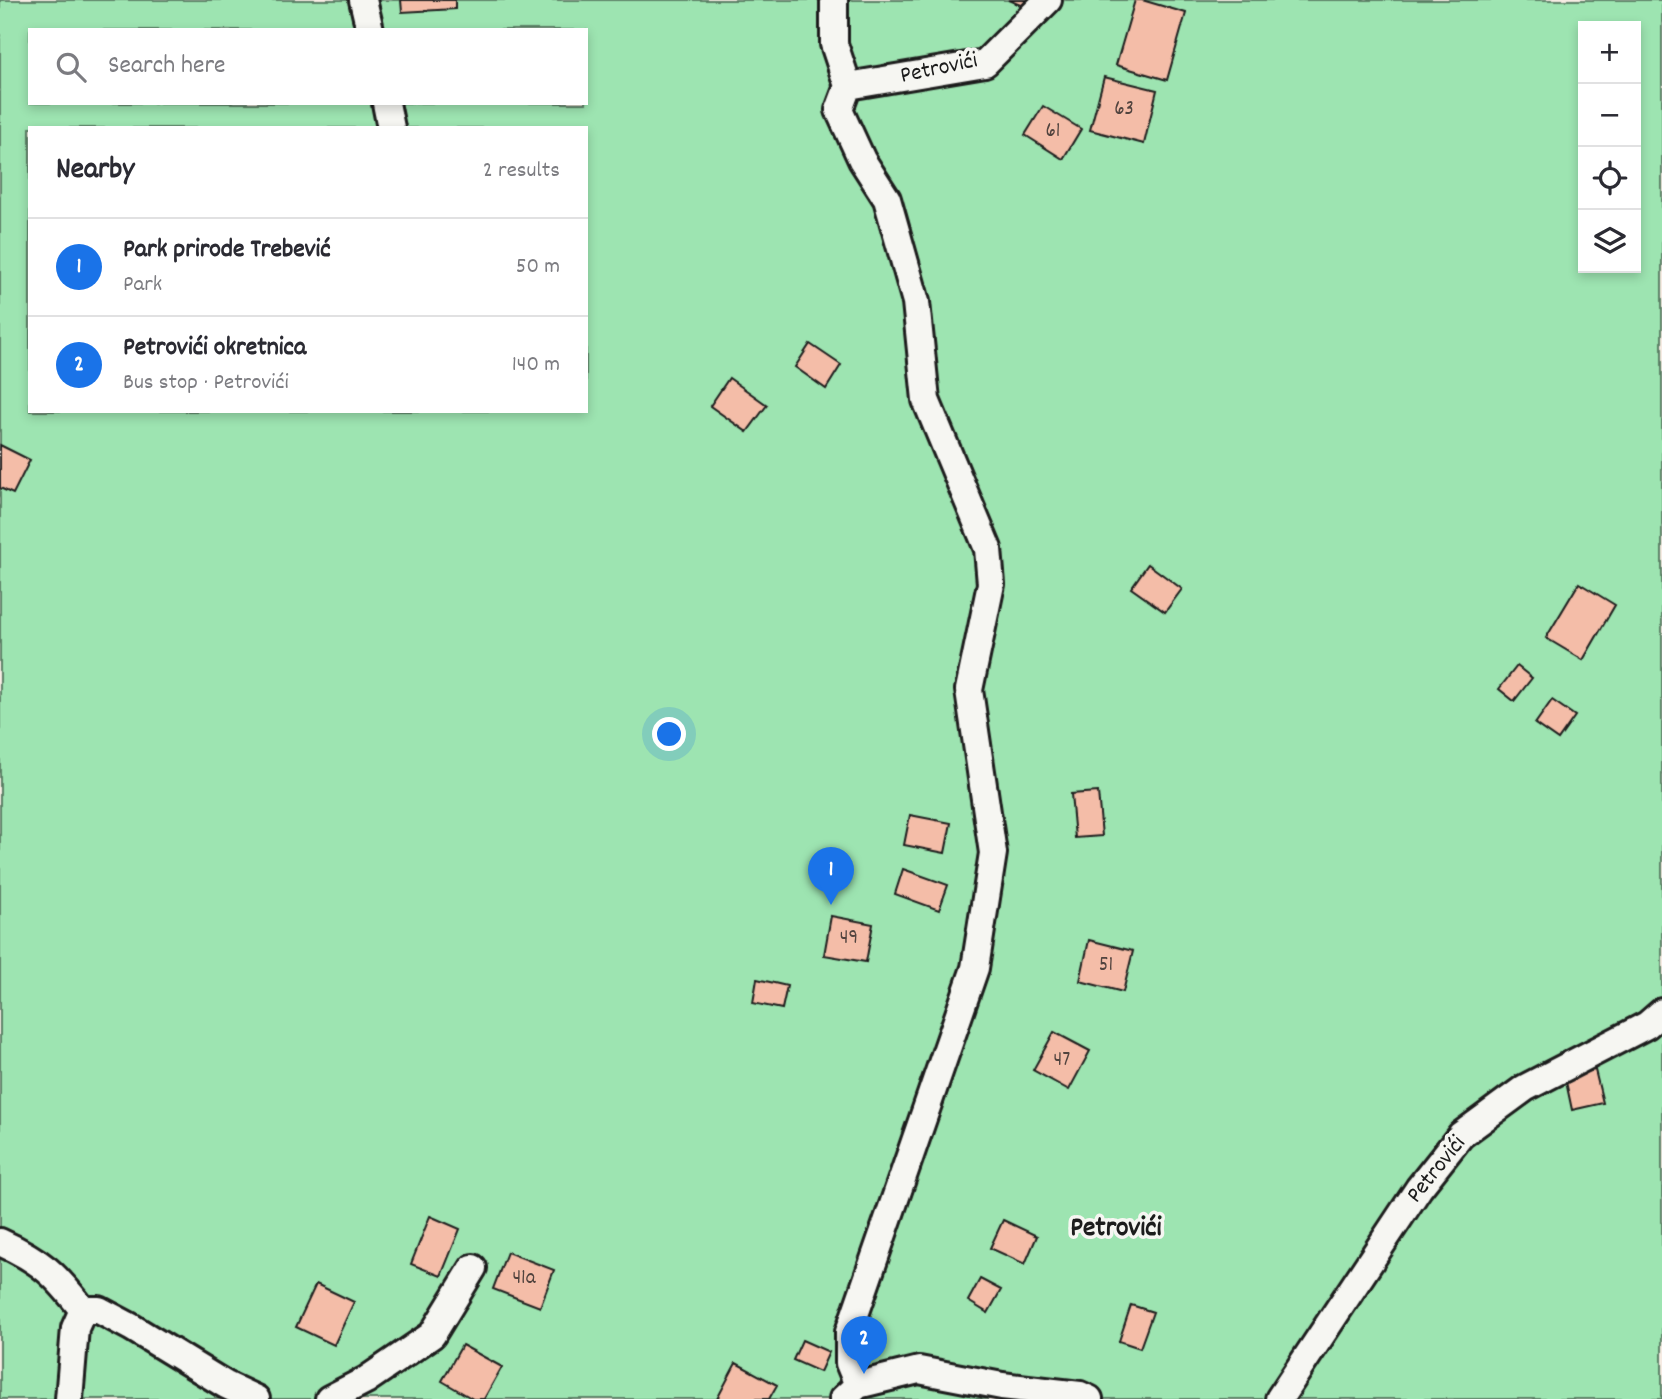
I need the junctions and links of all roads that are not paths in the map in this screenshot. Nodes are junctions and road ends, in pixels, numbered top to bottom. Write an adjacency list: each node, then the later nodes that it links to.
1 (363, 0): 4 (street)
2 (834, 0): 5 (street)
3 (1048, 0): 5 (street, Petrovići)
4 (370, 28)
5 (848, 86): 12 (street)
6 (386, 105): 7 (street)
7 (391, 126)
8 (1662, 1012): 17 (street, Petrovići)
9 (0, 1241): 11 (street)
10 (473, 1268): 15 (street)
11 (83, 1310): 13 (street); 14 (street)
12 (851, 1392): 16 (street)
13 (69, 1399)
14 (256, 1399)
15 (329, 1399)
16 (1089, 1399)
17 (1279, 1399)

